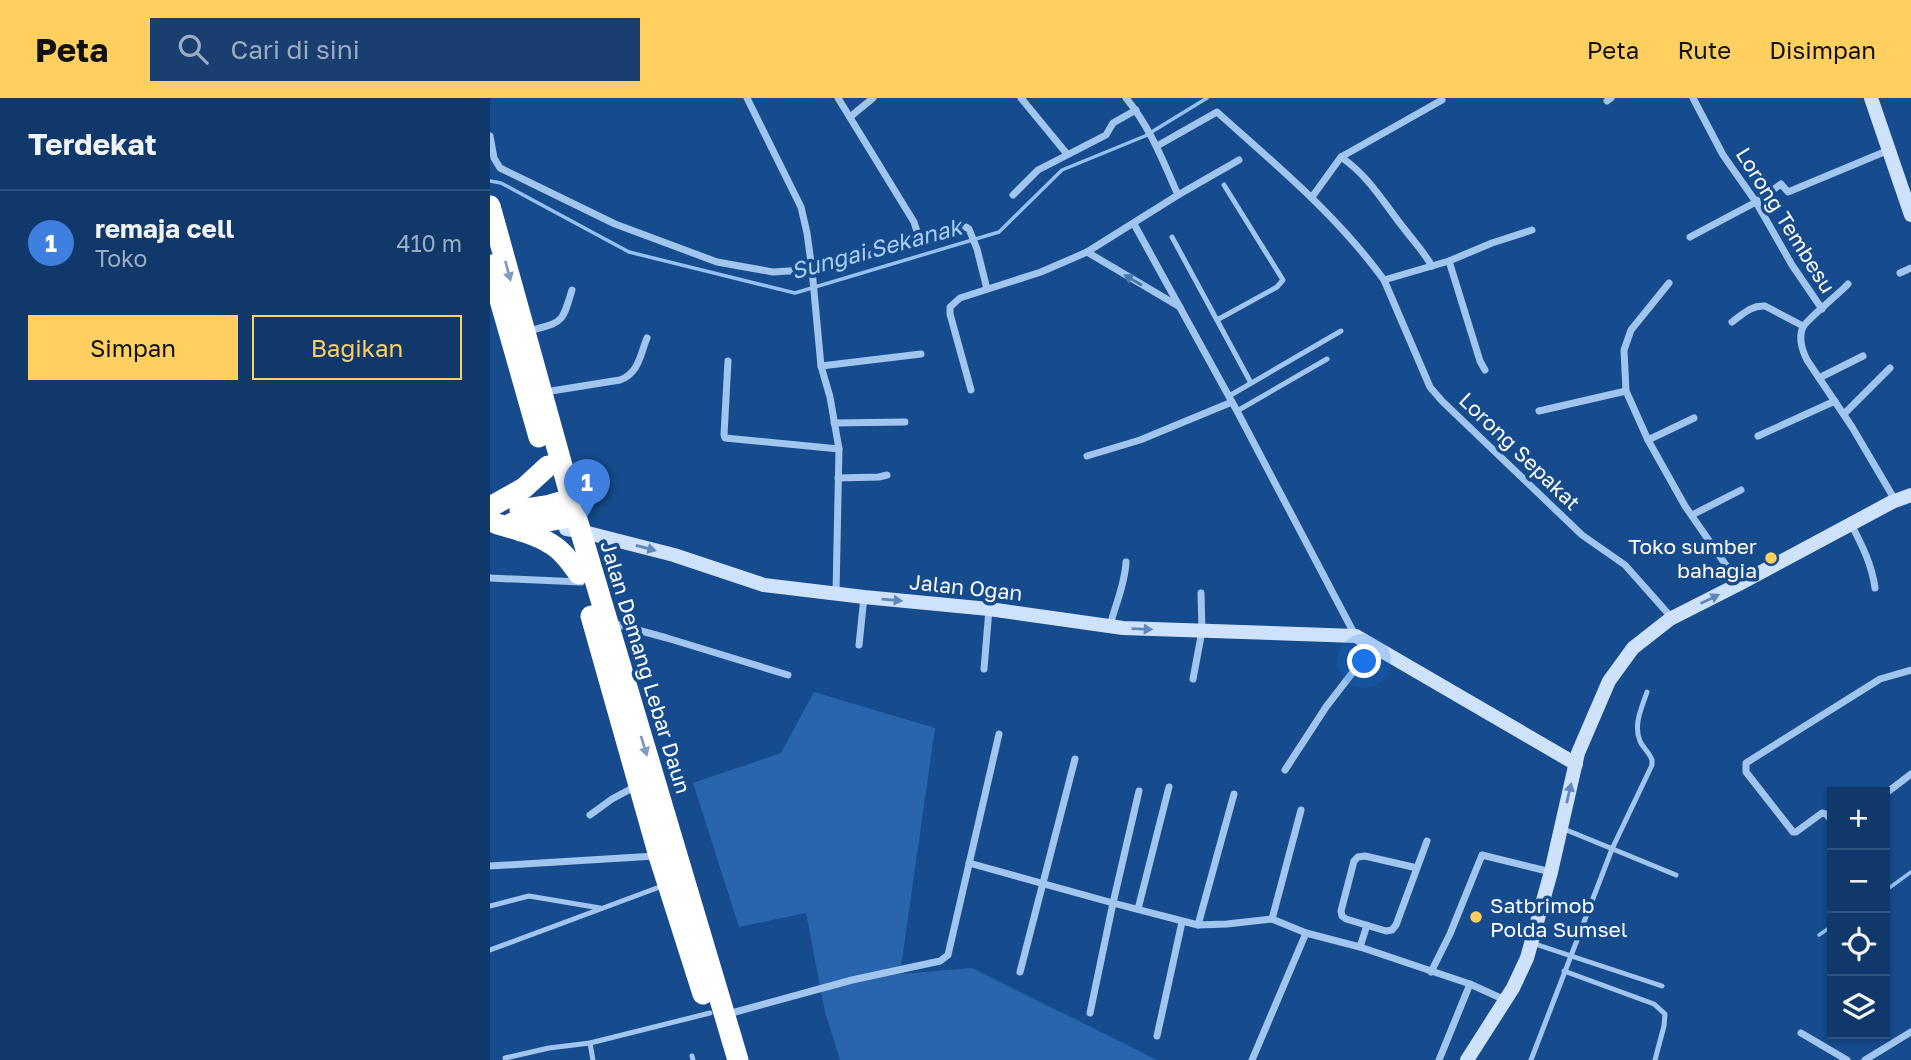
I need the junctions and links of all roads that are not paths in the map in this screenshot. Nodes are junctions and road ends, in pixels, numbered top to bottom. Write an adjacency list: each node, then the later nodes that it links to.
1 (747, 98): 34 (street)
2 (838, 98): 10 (street)
3 (873, 98): 10 (street)
4 (1021, 98): 14 (street)
5 (1126, 98): 9 (street)
6 (1693, 98): 21 (street, Lorong Tembesu)
7 (1871, 98): 13 (main road)
8 (1442, 100): 15 (street)
9 (1136, 110): 12 (street); 14 (street)
10 (850, 117): 28 (street)
11 (490, 136): 34 (street)
12 (1155, 142): 19 (street); 20 (street, Lorong Sepakat)
13 (1889, 150): 21 (street); 23 (main road)
14 (1067, 153): 18 (street)
15 (1342, 157): 20 (street); 32 (street)
16 (1239, 160): 19 (street)
17 (1224, 185): 43 (lane)
18 (1013, 194)
19 (1178, 195): 24 (street)
20 (1312, 197): 36 (street, Lorong Sepakat)
21 (1756, 202): 27 (street); 42 (street, Lorong Tembesu)
22 (490, 206): 46 (highway, Jalan Demang Lebar Daun, one-way to 46)
23 (1911, 215)
24 (1134, 224): 29 (street); 41 (street)
25 (1532, 230): 30 (street)
26 (1172, 237): 43 (lane)
27 (1690, 237)
28 (920, 241): 34 (street); 39 (street)
29 (1087, 252): 39 (street); 41 (street, one-way to 29)
30 (1449, 261): 32 (street); 55 (street)
31 (490, 265): 46 (highway, Jalan Demang Lebar Daun)
32 (1432, 266): 36 (street)
33 (1911, 268): 35 (street)
34 (813, 272): 53 (street)
35 (1900, 273)
36 (1384, 280): 92 (street, Lorong Sepakat)
37 (1668, 283): 59 (street)
38 (1848, 284): 42 (street)
39 (987, 289): 58 (street)
40 (572, 290): 46 (street)
41 (1180, 307): 61 (street)
42 (1822, 309): 45 (street, Lorong Tembesu)
43 (1217, 320): 57 (lane)
44 (1732, 322): 45 (street)
45 (1803, 326): 56 (street)
46 (510, 329): 60 (highway, Jalan Demang Lebar Daun); 73 (highway, Jalan Demang Lebar Daun)
47 (1341, 331): 57 (lane)
48 (647, 338): 60 (street)
49 (921, 354): 53 (street)
50 (1863, 356): 56 (street)
51 (1327, 359): 63 (lane)
52 (728, 361): 71 (street)
53 (821, 366): 68 (street)
54 (1890, 368): 65 (street)
55 (1485, 370)
56 (1819, 378): 62 (street)
57 (1251, 383): 61 (lane)
58 (971, 390)
59 (1626, 391): 64 (street); 70 (street)
60 (542, 392): 80 (highway, Jalan Demang Lebar Daun)
61 (1231, 399): 63 (street); 72 (street)
62 (1835, 401): 65 (street); 69 (street)
63 (1237, 411): 96 (street)
64 (1539, 411)
65 (1844, 414): 78 (street)
66 (1694, 418): 70 (street)
67 (905, 422): 68 (street)
68 (834, 423): 71 (street)
69 (1758, 436)
70 (1648, 440): 79 (street)
71 (839, 449): 75 (street)
72 (1087, 456)
73 (548, 466): 80 (highway, Jalan Demang Lebar Daun); 81 (highway)
74 (887, 475): 75 (street)
75 (838, 478): 88 (street)
76 (1741, 490): 79 (street)
77 (1911, 495): 78 (main road)
78 (1895, 501): 82 (main road)
79 (1692, 515): 86 (street)
80 (569, 516): 81 (highway); 85 (highway, Jalan Demang Lebar Daun); 88 (main road, Jalan Ogan, one-way to 88); 93 (highway, Jalan Demang Lebar Daun)
81 (492, 517): 85 (highway)
82 (1851, 524): 86 (main road); 87 (street)
83 (1126, 562): 94 (street)
84 (490, 578): 85 (street)
85 (580, 578): 109 (highway, Jalan Demang Lebar Daun)
86 (1740, 584): 92 (main road, one-way to 86)
87 (1875, 588)
88 (836, 593): 90 (main road, Jalan Ogan)
89 (1201, 593): 95 (street)
90 (864, 597): 91 (main road, Jalan Ogan, one-way to 91); 97 (street)
91 (989, 609): 94 (main road, Jalan Ogan); 99 (street)
92 (1672, 618): 106 (main road)
93 (608, 622): 101 (street); 148 (highway, Jalan Demang Lebar Daun, one-way to 148)
94 (1110, 627): 95 (main road, Jalan Ogan, one-way to 95)
95 (1202, 631): 96 (main road, Jalan Ogan); 102 (street)
96 (1356, 636): 98 (main road, Jalan Ogan)
97 (859, 645)
98 (1373, 646): 106 (main road, Jalan Ogan); 107 (street)
99 (984, 669)
100 (1911, 670): 116 (street)
101 (788, 675)
102 (1194, 680)
103 (1647, 692): 119 (lane)
104 (999, 734): 121 (street)
105 (1074, 759): 127 (street)
106 (1576, 764): 117 (main road, one-way to 106)
107 (1284, 770)
108 (1911, 774): 111 (street)
109 (638, 785): 115 (street); 120 (highway, Jalan Demang Lebar Daun)
110 (1169, 787): 131 (street)
111 (1890, 790)
112 (1139, 791): 128 (street)
113 (1234, 793): 134 (street)
114 (1301, 810): 132 (street)
115 (590, 815)
116 (1827, 816)
117 (1561, 828): 119 (lane); 124 (main road)
118 (1427, 841): 123 (street)
119 (1612, 849): 125 (lane); 140 (lane)
120 (659, 856): 122 (street); 126 (highway, Jalan Demang Lebar Daun)
121 (969, 863): 127 (street); 148 (street)
122 (490, 866)
123 (1417, 868): 135 (street); 135 (street)
124 (1551, 872): 137 (main road); 143 (street)
125 (1675, 875)
126 (668, 884): 130 (lane); 148 (highway, Jalan Demang Lebar Daun)
127 (1044, 884): 128 (street); 142 (street)
128 (1113, 903): 131 (street); 147 (street)
129 (490, 906): 130 (lane)
130 (604, 909): 139 (lane)
131 (1138, 909): 133 (street)
132 (1272, 919): 134 (street); 136 (street)
133 (1182, 922): 134 (street); 151 (street)
134 (1198, 925)
135 (1367, 925): 138 (street)
136 (1306, 933): 138 (street); 157 (street)
137 (1532, 942): 140 (lane); 146 (main road)
138 (1360, 947): 143 (street)
139 (490, 950)
140 (1570, 956): 141 (lane); 145 (lane)
141 (1564, 971): 160 (lane); 161 (lane)
142 (1020, 972)
143 (1431, 972): 144 (street)
144 (1470, 985): 146 (street); 158 (street)
145 (1662, 986)
146 (1505, 1000): 159 (main road)
147 (1090, 1013)
148 (717, 1014): 152 (lane); 155 (highway, Jalan Demang Lebar Daun); 156 (highway, Jalan Demang Lebar Daun)
149 (1911, 1032): 163 (street)
150 (1801, 1033): 162 (street)
151 (1157, 1036)
152 (590, 1043): 153 (lane); 154 (lane)
153 (505, 1058)
154 (593, 1060)
155 (724, 1060)
156 (738, 1060)
157 (1252, 1060)
158 (1439, 1060)
159 (1467, 1060)
160 (1531, 1060)
161 (1655, 1060)
162 (1847, 1060)
163 (1865, 1060)

